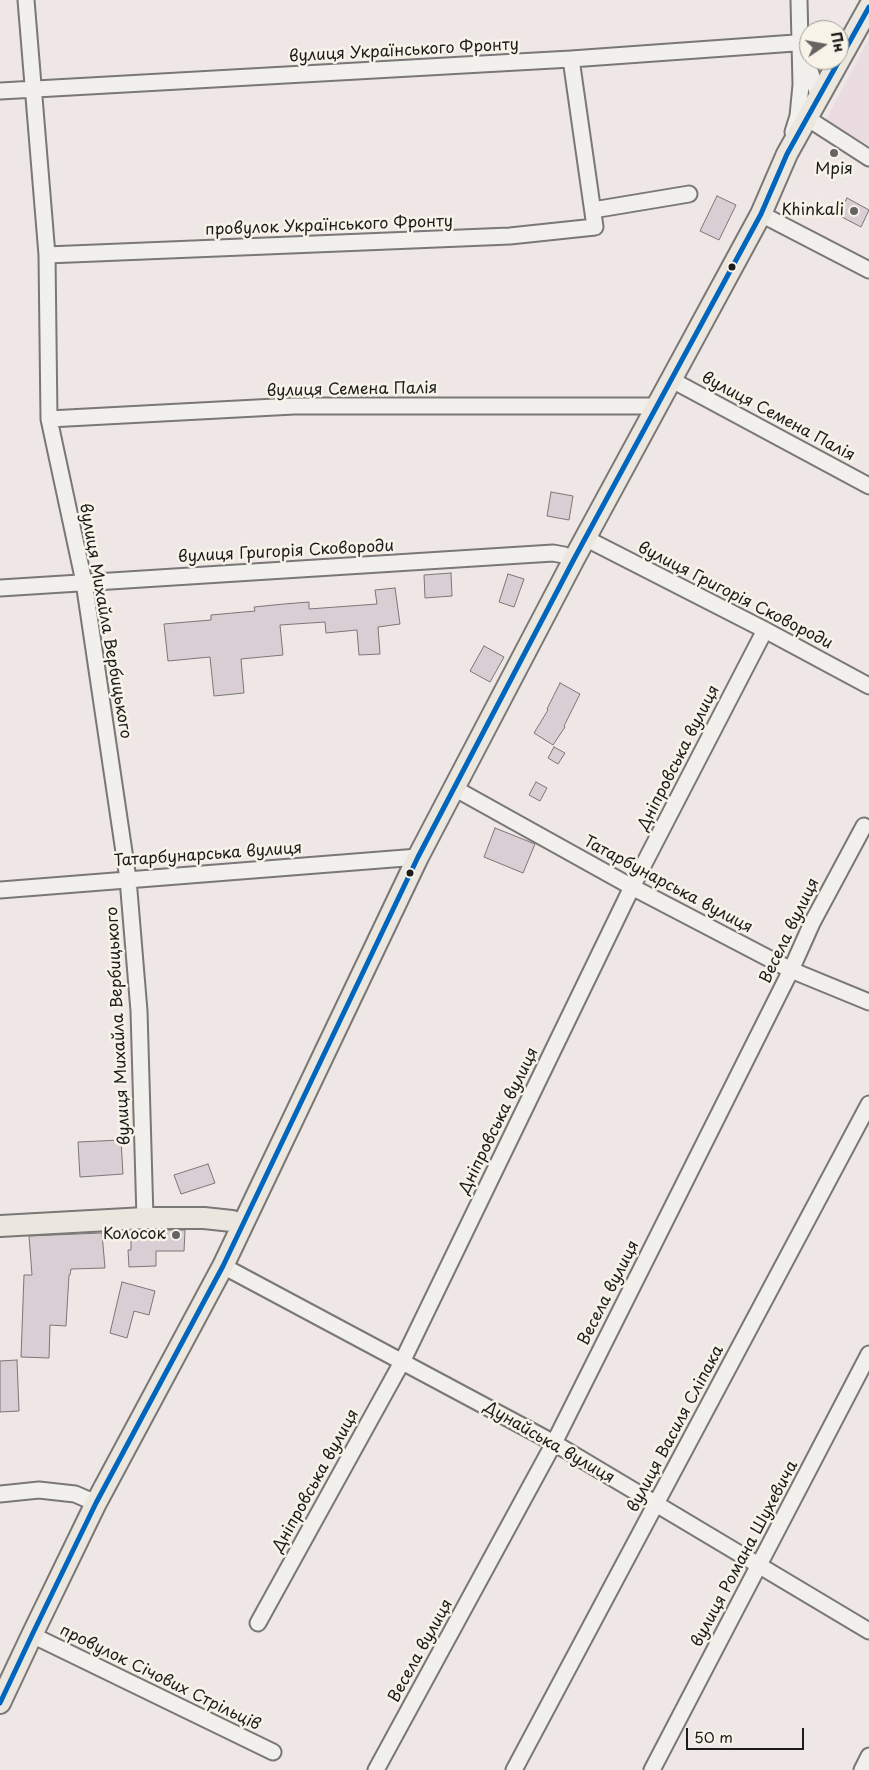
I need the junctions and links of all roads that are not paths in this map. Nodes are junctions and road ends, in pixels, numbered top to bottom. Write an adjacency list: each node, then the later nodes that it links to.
1 (26, 0): 11 (street, вулиця Михайла Вербицького)
2 (799, 0): 4 (street)
3 (869, 7): 5 (main road)
4 (802, 20)
5 (849, 32)
6 (799, 42): 7 (street, вулиця Українського Фронту)
7 (571, 59): 11 (street, вулиця Українського Фронту); 18 (street, провулок Українського Фронту)
8 (802, 70): 15 (street)
9 (812, 70): 13 (street)
10 (831, 70): 13 (main road)
11 (33, 89): 12 (street, вулиця Українського Фронту); 20 (street, вулиця Михайла Вербицького)
12 (0, 90)
13 (819, 97): 14 (main road)
14 (807, 118): 15 (main road); 16 (street)
15 (787, 154): 19 (main road)
16 (869, 158)
17 (689, 194): 18 (street)
18 (593, 210): 20 (street, провулок Українського Фронту)
19 (761, 214): 21 (street); 22 (main road)
20 (47, 255): 24 (street, вулиця Михайла Вербицького)
21 (869, 270)
22 (670, 379): 23 (main road); 25 (street, вулиця Семена Палія)
23 (655, 406): 24 (street, вулиця Семена Палія); 26 (main road)
24 (49, 419): 28 (street, вулиця Михайла Вербицького)
25 (869, 486)
26 (585, 538): 27 (main road); 30 (street, вулиця Григорія Сковороди)
27 (574, 558): 28 (street, вулиця Григорія Сковороди); 32 (main road)
28 (84, 582): 29 (street, вулиця Григорія Сковороди); 35 (street, вулиця Михайла Вербицького)
29 (0, 588)
30 (765, 630): 31 (street, вулиця Григорія Сковороди); 36 (street, Дніпровська вулиця)
31 (869, 686)
32 (454, 788): 34 (main road); 36 (street, Татарбунарська вулиця)
33 (864, 826): 38 (street, Весела вулиця)
34 (418, 857): 35 (street, Татарбунарська вулиця); 42 (main road)
35 (128, 879): 37 (street, Татарбунарська вулиця); 41 (street, вулиця Михайла Вербицького)
36 (632, 886): 38 (street, Татарбунарська вулиця); 46 (street, Дніпровська вулиця)
37 (0, 890)
38 (791, 970): 39 (street, Татарбунарська вулиця); 47 (street, Весела вулиця)
39 (869, 1002)
40 (869, 1104): 50 (street, вулиця Василя Сліпака)
41 (145, 1218): 42 (main road); 43 (main road)
42 (242, 1225): 44 (main road)
43 (0, 1226)
44 (223, 1266): 46 (street, Дунайська вулиця); 49 (main road)
45 (869, 1354): 51 (street, вулиця Романа Шухевича)
46 (402, 1362): 47 (street, Дунайська вулиця); 52 (street, Дніпровська вулиця)
47 (554, 1443): 50 (street, Дунайська вулиця); 58 (street, Весела вулиця)
48 (0, 1494): 49 (street)
49 (96, 1503): 54 (main road)
50 (656, 1505): 51 (street, Дунайська вулиця); 59 (street, вулиця Василя Сліпака)
51 (758, 1565): 53 (street, Дунайська вулиця); 60 (street, вулиця Романа Шухевича)
52 (258, 1623)
53 (869, 1631)
54 (32, 1635): 55 (main road); 56 (street, провулок Січових Стрільців)
55 (0, 1703)
56 (273, 1752)
57 (869, 1756): 61 (street)
58 (376, 1770)
59 (514, 1770)
60 (652, 1770)
61 (862, 1770)

